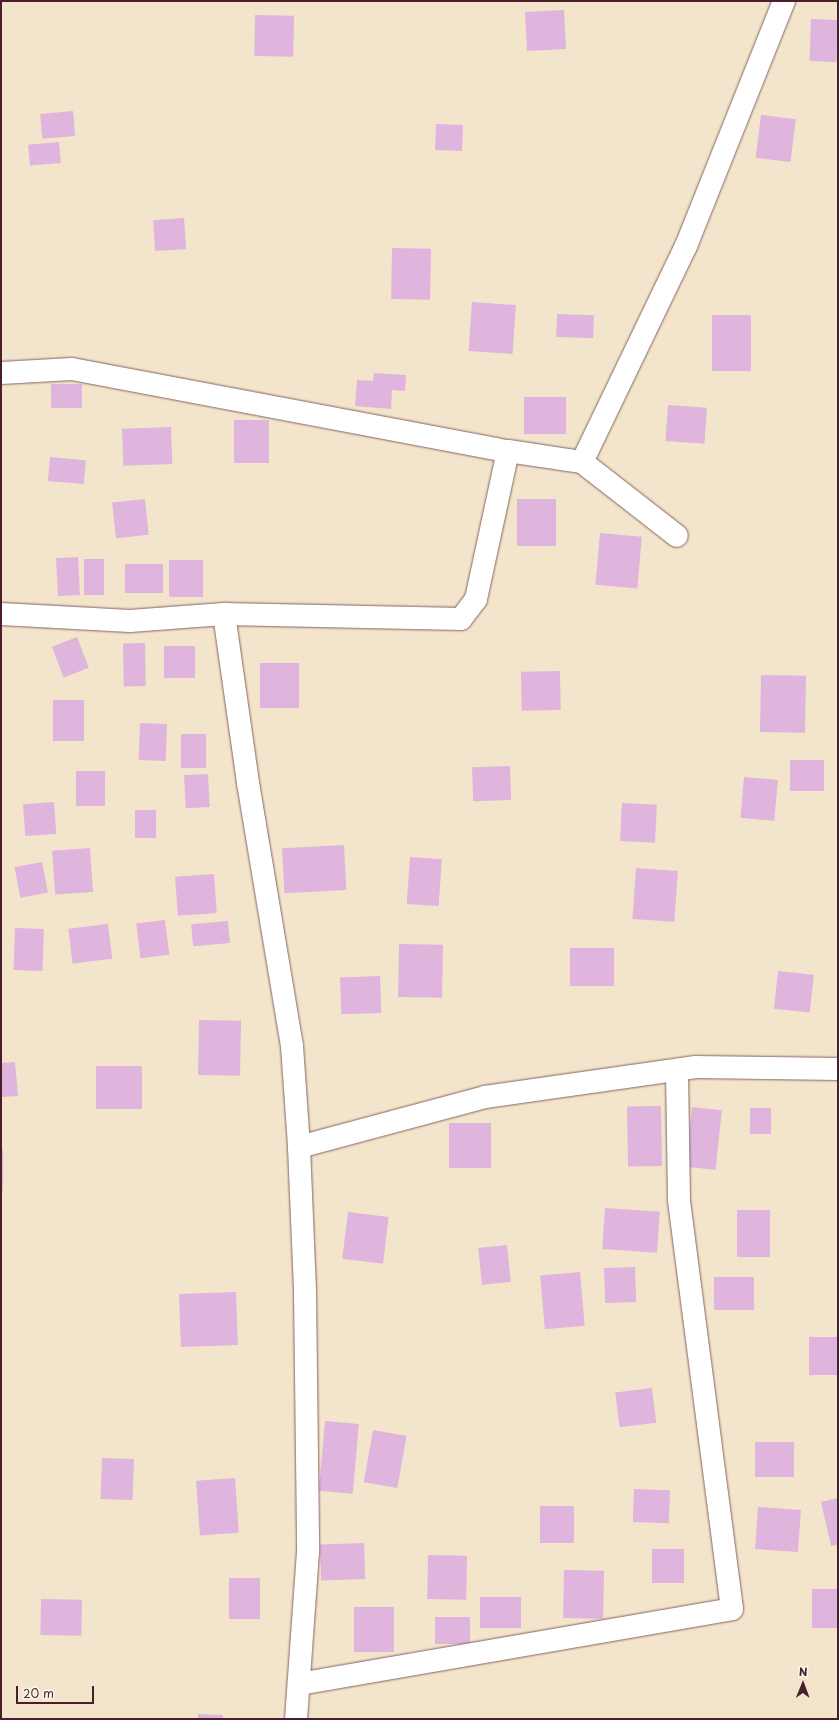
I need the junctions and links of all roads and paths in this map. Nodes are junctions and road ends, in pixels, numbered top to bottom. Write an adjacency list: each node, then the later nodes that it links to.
1 (784, 1): 4 (street)
2 (1, 373): 3 (street)
3 (508, 451): 4 (street); 7 (street)
4 (582, 462): 5 (street)
5 (677, 536)
6 (1, 614): 7 (street)
7 (224, 614): 10 (street)
8 (838, 1068): 9 (street)
9 (677, 1070): 10 (street); 11 (street)
10 (299, 1147): 11 (street)
11 (299, 1684): 12 (street)
12 (296, 1719)

